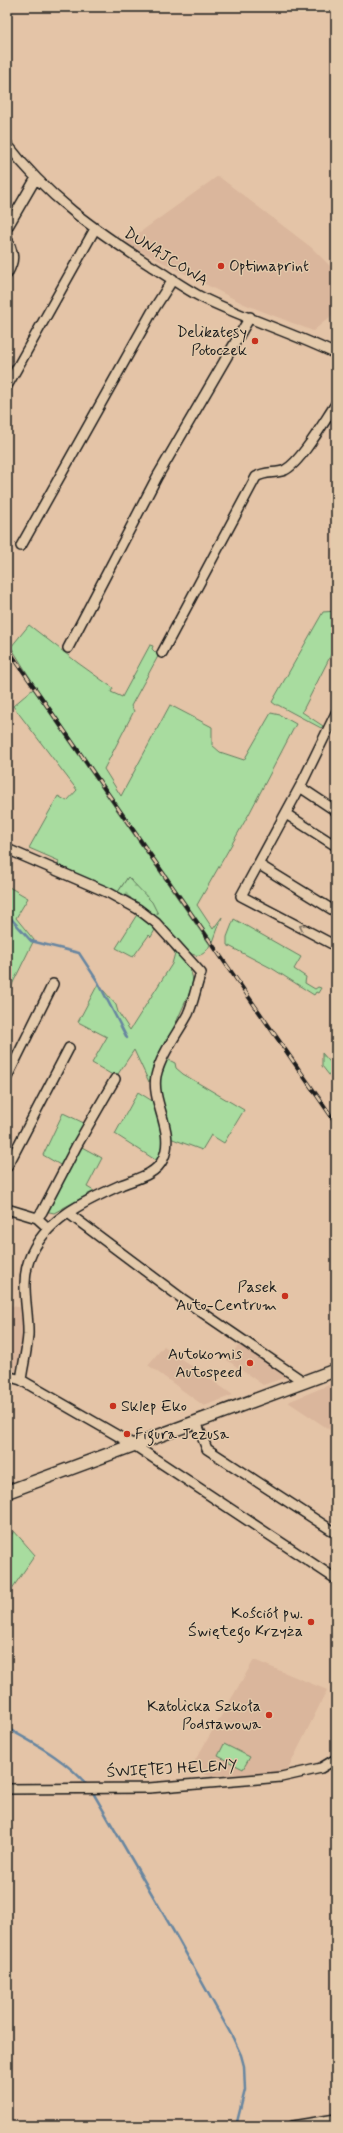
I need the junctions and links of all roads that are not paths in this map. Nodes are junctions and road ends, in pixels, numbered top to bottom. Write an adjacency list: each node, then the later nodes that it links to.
1 (7, 144): 2 (street, DUNAJCOWA)
2 (36, 178): 3 (street); 4 (street, DUNAJCOWA)
3 (7, 228)
4 (95, 229): 7 (street, DUNAJCOWA); 10 (street)
5 (7, 238): 6 (street)
6 (7, 274)
7 (173, 279): 8 (street, DUNAJCOWA); 12 (street)
8 (250, 317): 9 (street, DUNAJCOWA); 13 (street)
9 (336, 354)
10 (7, 386)
11 (336, 404): 14 (street)
12 (21, 546)
13 (68, 648)
14 (162, 653)
15 (336, 713): 16 (street)
16 (300, 787): 17 (street); 18 (street)
17 (336, 811)
18 (286, 814): 19 (street); 21 (street)
19 (336, 846)
20 (7, 849): 30 (street)
21 (258, 864): 22 (street); 23 (street, one-way to 21)
22 (336, 912)
23 (336, 946)
24 (53, 984): 26 (street)
25 (69, 1048): 28 (street)
26 (7, 1077)
27 (115, 1079): 31 (street)
28 (7, 1167)
29 (7, 1209): 31 (street)
30 (68, 1213): 32 (street); 36 (street)
31 (37, 1218): 32 (street)
32 (48, 1228): 35 (street)
33 (336, 1370): 36 (main road)
34 (7, 1376): 35 (street)
35 (21, 1380): 38 (street)
36 (304, 1382): 37 (main road)
37 (196, 1422): 38 (main road); 40 (street)
38 (134, 1445): 39 (main road); 41 (street)
39 (7, 1487)
40 (336, 1533)
41 (336, 1579)
42 (336, 1760): 43 (street, ŚWIĘTEJ HELENY)
43 (7, 1789)
44 (336, 2119): 45 (street)
45 (292, 2126)

